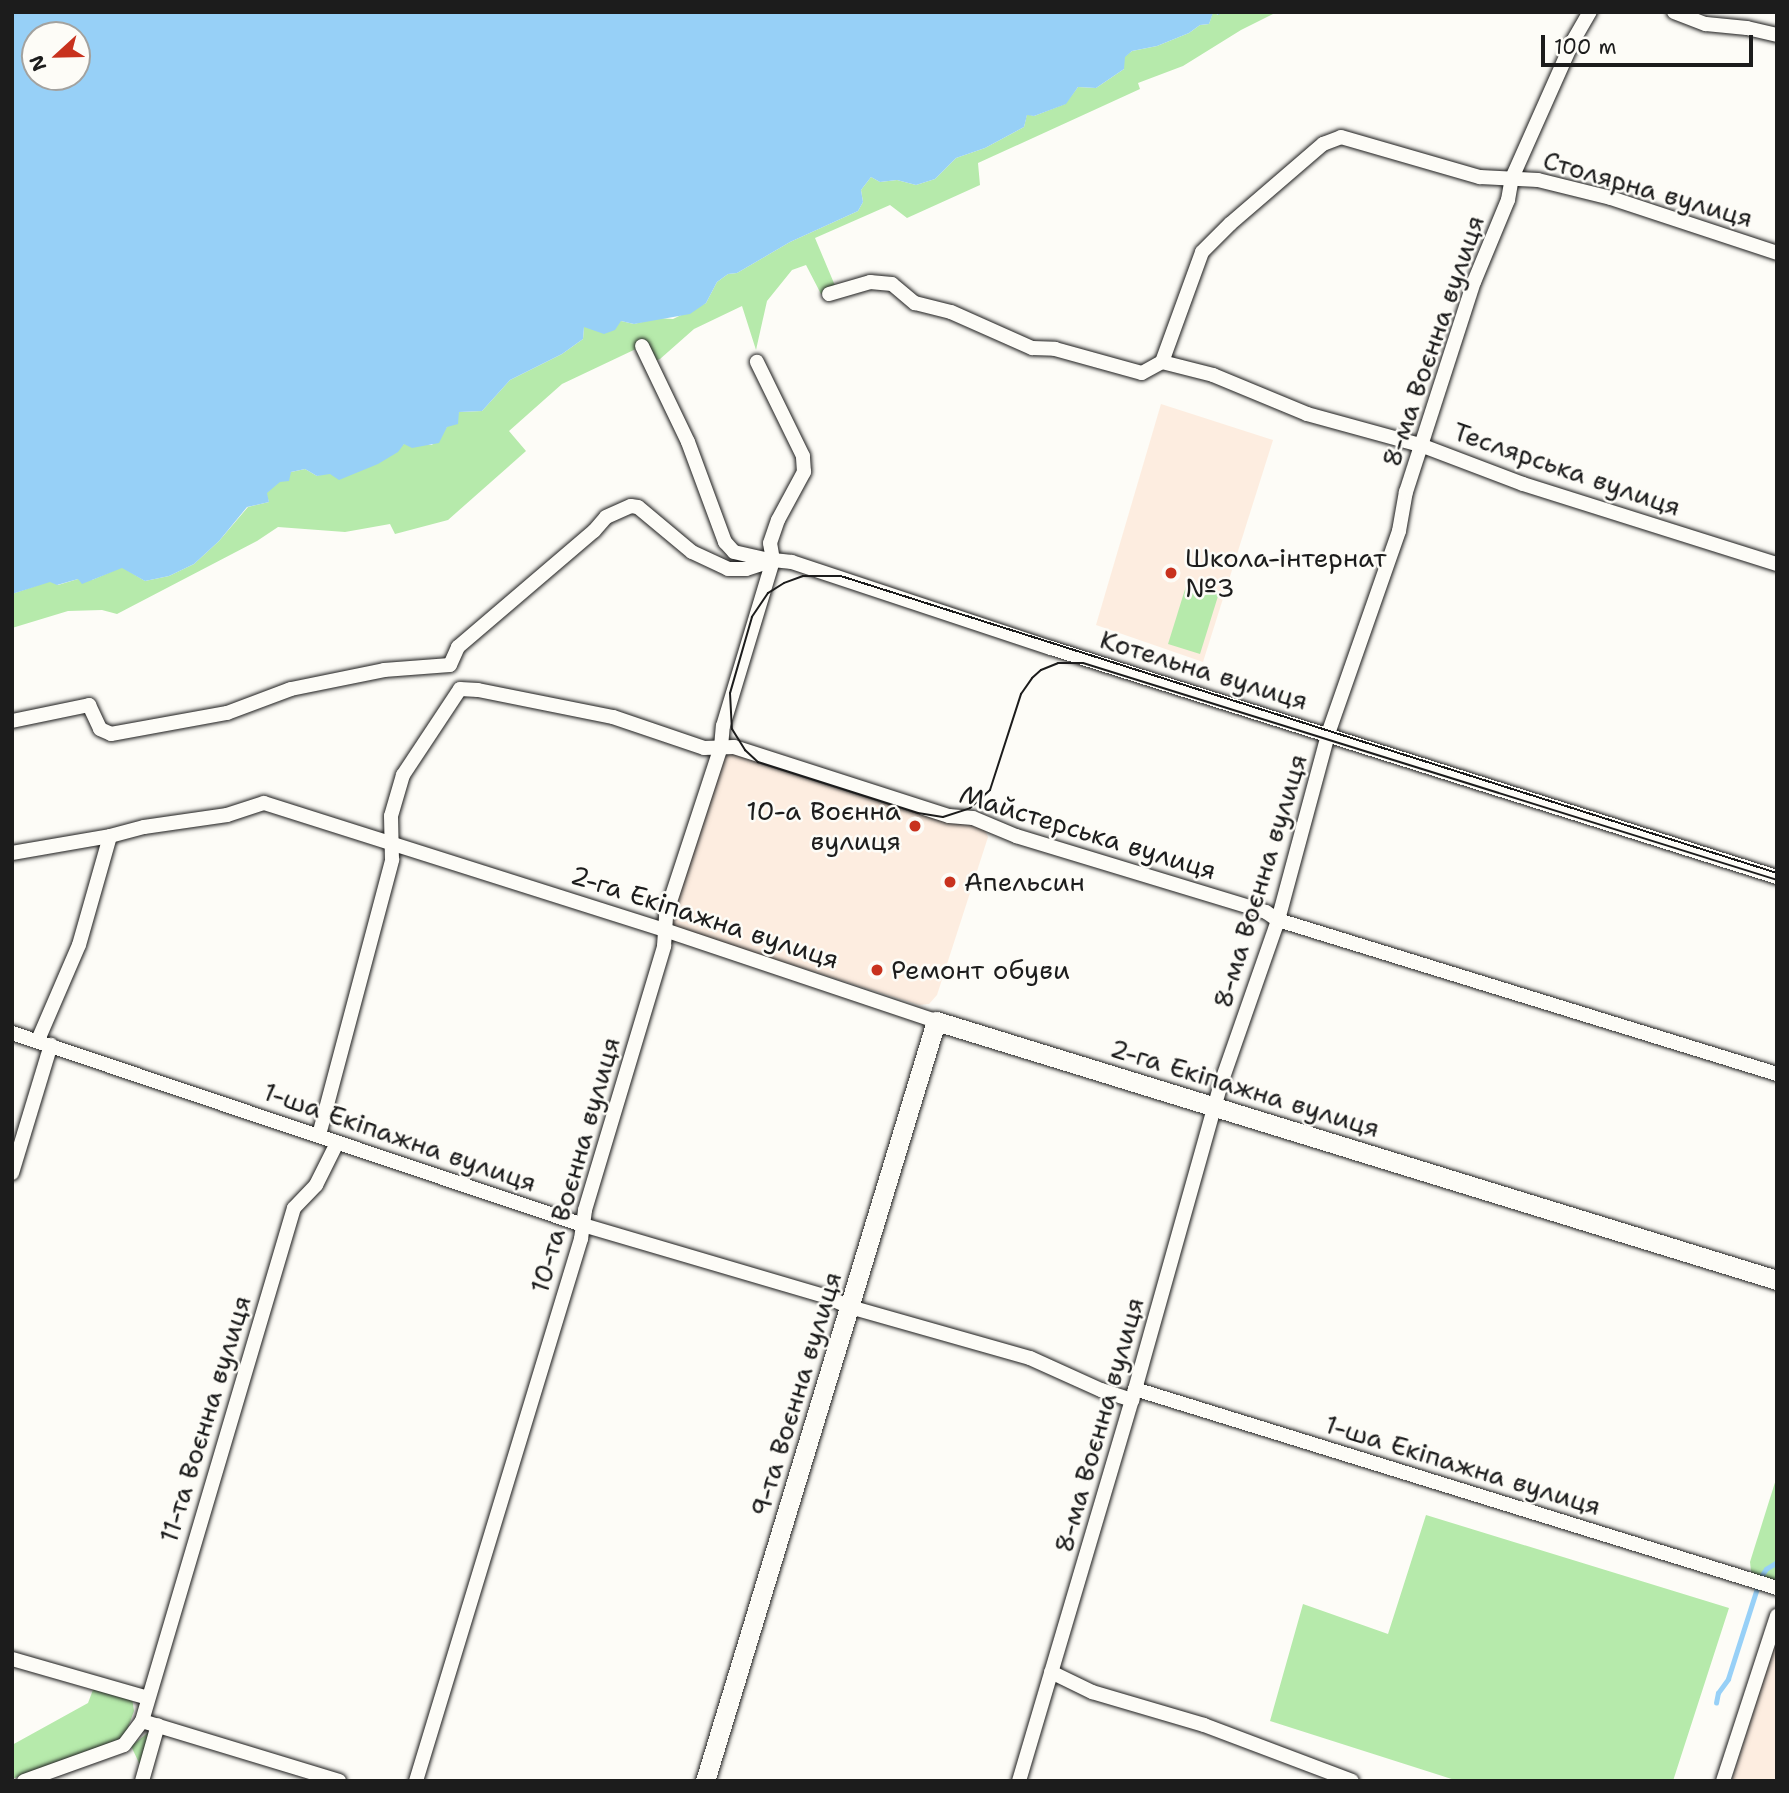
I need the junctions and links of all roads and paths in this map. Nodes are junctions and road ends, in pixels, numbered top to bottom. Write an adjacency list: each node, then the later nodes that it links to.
1 (1590, 12): 4 (street, 8-ма Воєнна вулиця)
2 (1674, 12): 3 (street)
3 (1777, 35)
4 (1512, 178): 5 (street, Столярна вулиця); 9 (street, Столярна вулиця); 10 (street, 8-ма Воєнна вулиця)
5 (1777, 253)
6 (829, 294): 9 (street, Теслярська вулиця)
7 (642, 346): 11 (street)
8 (757, 362): 11 (street, 10-та Воєнна вулиця)
9 (1162, 362): 10 (street, Теслярська вулиця)
10 (1423, 446): 12 (street, Теслярська вулиця); 16 (street, 8-ма Воєнна вулиця)
11 (773, 560): 13 (street, Котельна вулиця); 16 (street, Котельна вулиця); 17 (street, 10-та Воєнна вулиця)
12 (1777, 564)
13 (450, 665): 14 (street); 15 (street)
14 (460, 689): 17 (street, Майстерська вулиця); 19 (street)
15 (12, 721)
16 (1329, 735): 21 (street, Котельна вулиця); 22 (street, 8-ма Воєнна вулиця)
17 (721, 747): 22 (street, Майстерська вулиця); 23 (street, 10-та Воєнна вулиця)
18 (110, 836): 19 (street, 2-га Екіпажна вулиця); 20 (street, 2-га Екіпажна вулиця); 26 (street)
19 (391, 844): 23 (street, 2-га Екіпажна вулиця); 29 (street)
20 (12, 853)
21 (1777, 877)
22 (1278, 920): 27 (street, Майстерська вулиця); 28 (street, 8-ма Воєнна вулиця)
23 (665, 930): 24 (street, 2-га Екіпажна вулиця); 32 (street, 10-та Воєнна вулиця)
24 (936, 1021): 28 (street, 2-га Екіпажна вулиця); 34 (street, 9-та Воєнна вулиця)
25 (12, 1032): 26 (street, 1-ша Екіпажна вулиця)
26 (44, 1042): 29 (street, 1-ша Екіпажна вулиця); 31 (street)
27 (1777, 1074)
28 (1215, 1106): 33 (street, 2-га Екіпажна вулиця); 35 (street, 8-ма Воєнна вулиця)
29 (319, 1135): 30 (street, 1-ша Екіпажна вулиця)
30 (337, 1143): 32 (street, 1-ша Екіпажна вулиця); 40 (street, 11-та Воєнна вулиця)
31 (12, 1173)
32 (583, 1225): 34 (street, 1-ша Екіпажна вулиця); 47 (street, 10-та Воєнна вулиця)
33 (1777, 1280)
34 (850, 1307): 35 (street, 1-ша Екіпажна вулиця); 48 (street, 9-та Воєнна вулиця)
35 (1134, 1394): 36 (street, 1-ша Екіпажна вулиця); 39 (street, 8-ма Воєнна вулиця)
36 (1777, 1588)
37 (1777, 1616): 50 (street)
38 (12, 1659): 40 (street)
39 (1051, 1672): 43 (street); 49 (street, 8-ма Воєнна вулиця)
40 (148, 1698): 41 (street, 11-та Воєнна вулиця)
41 (142, 1721): 42 (street); 44 (street)
42 (158, 1725): 45 (street); 46 (street)
43 (1350, 1779)
44 (24, 1781)
45 (142, 1781)
46 (339, 1781)
47 (416, 1781)
48 (705, 1781)
49 (1019, 1781)
50 (1723, 1781)

